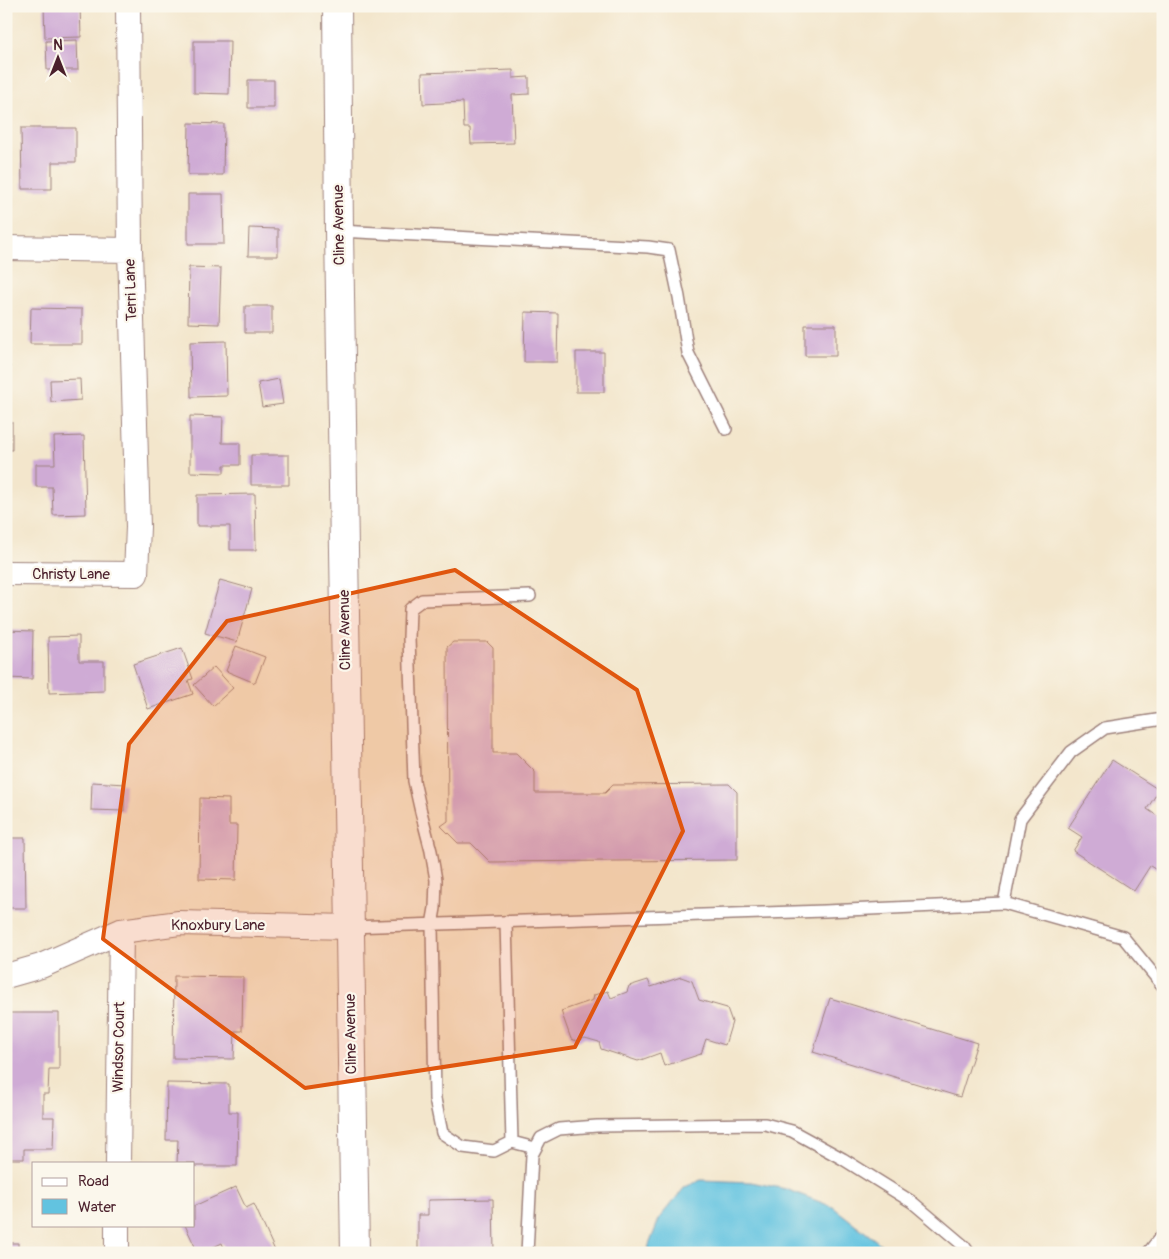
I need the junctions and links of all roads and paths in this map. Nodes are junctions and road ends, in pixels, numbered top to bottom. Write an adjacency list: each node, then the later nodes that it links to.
1 (128, 6): 5 (street, Terri Lane)
2 (337, 6): 3 (street, Cline Avenue)
3 (339, 232): 6 (lane); 14 (street, Cline Avenue)
4 (6, 248): 5 (street)
5 (130, 250): 8 (street, Terri Lane)
6 (726, 428)
7 (6, 573): 8 (street, Christy Lane)
8 (136, 574)
9 (530, 596): 13 (lane)
10 (1163, 719): 11 (lane)
11 (1004, 903): 12 (lane); 17 (lane)
12 (506, 922): 13 (lane); 18 (lane)
13 (432, 925): 14 (lane); 18 (lane)
14 (349, 927): 15 (street, Knoxbury Lane); 24 (street, Cline Avenue)
15 (120, 931): 16 (street, Knoxbury Lane); 20 (street, Windsor Court)
16 (6, 976)
17 (1163, 986)
18 (512, 1142): 19 (lane)
19 (535, 1148): 25 (lane); 26 (lane)
20 (118, 1162)
21 (117, 1226): 23 (street)
22 (1163, 1234): 27 (lane)
23 (117, 1253)
24 (355, 1253)
25 (527, 1253)
26 (969, 1253)
27 (1148, 1253)

